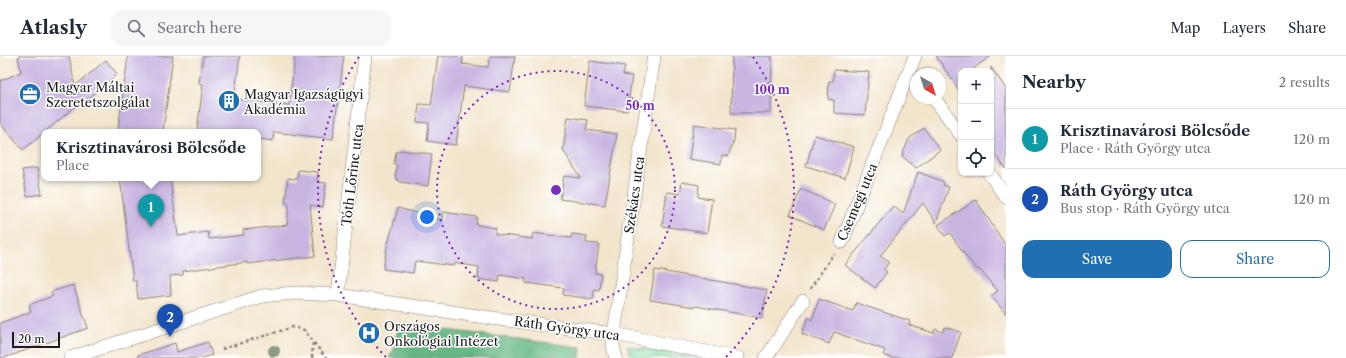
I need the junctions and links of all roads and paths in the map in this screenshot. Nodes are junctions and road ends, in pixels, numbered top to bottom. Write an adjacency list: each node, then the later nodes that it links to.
1 (365, 56): 9 (street, Tóth Lőrinc utca)
2 (654, 56): 11 (street, Székács utca)
3 (914, 66): 8 (street, Csemegi utca)
4 (938, 104): 5 (street)
5 (958, 131)
6 (991, 176): 7 (street)
7 (1006, 197)
8 (842, 242): 10 (path, Csemegi utca)
9 (338, 295): 11 (street, Ráth György utca); 14 (street, Ráth György utca)
10 (802, 301): 19 (street)
11 (614, 334): 17 (street, Székács utca); 18 (street, Ráth György utca)
12 (313, 342): 13 (path); 15 (path); 16 (path)
13 (222, 349)
14 (70, 358)
15 (312, 358)
16 (326, 358)
17 (616, 358)
18 (738, 358)
19 (766, 358)

